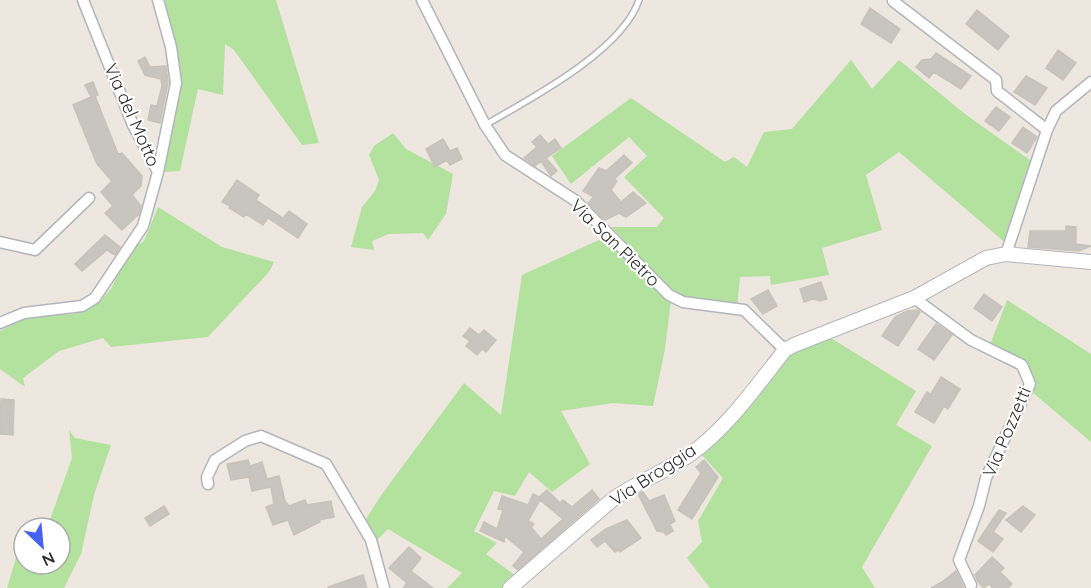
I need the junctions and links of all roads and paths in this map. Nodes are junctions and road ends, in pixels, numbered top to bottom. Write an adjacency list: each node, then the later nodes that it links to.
1 (83, 0): 9 (street, Via del Motto)
2 (158, 0): 9 (street)
3 (422, 0): 7 (street, Via San Pietro)
4 (639, 0): 7 (lane)
5 (893, 1): 8 (street)
6 (1091, 82): 8 (street)
7 (485, 125): 16 (street, Via San Pietro)
8 (1047, 130): 12 (street)
9 (158, 172): 15 (street, Via del Motto)
10 (89, 198): 11 (street)
11 (0, 242)
12 (1006, 254): 13 (street); 14 (street)
13 (1091, 262)
14 (914, 298): 16 (street); 18 (street, Via Pozzetti)
15 (0, 323)
16 (785, 350): 20 (street, Via Broggia)
17 (208, 484): 19 (street)
18 (971, 585)
19 (384, 588)
20 (510, 588)

